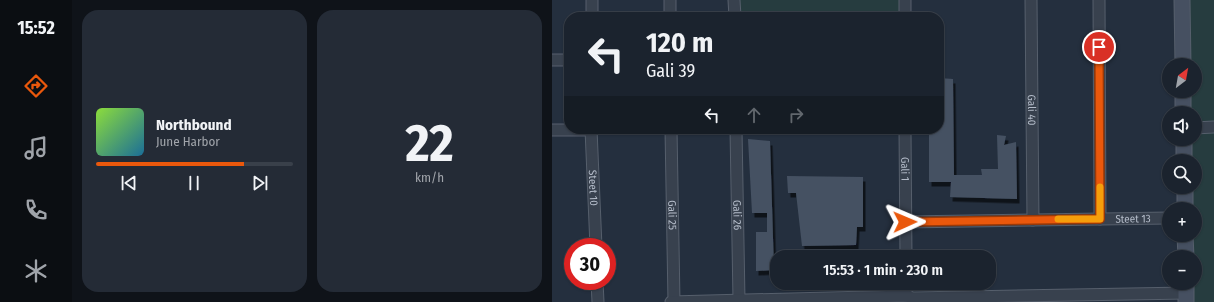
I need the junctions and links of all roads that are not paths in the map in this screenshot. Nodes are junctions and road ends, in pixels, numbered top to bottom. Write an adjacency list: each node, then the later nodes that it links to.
1 (592, 0): 8 (street)
2 (670, 0): 9 (street)
3 (734, 0): 10 (street)
4 (905, 0): 11 (street)
5 (1031, 0): 25 (street, Gali 40)
6 (1099, 0): 24 (street)
7 (1182, 0): 12 (street)
8 (592, 12)
9 (670, 12)
10 (735, 12)
11 (905, 12)
12 (1182, 58)
13 (552, 60): 14 (street)
14 (564, 60)
15 (1214, 127): 16 (street)
16 (1202, 128)
17 (552, 130): 18 (street)
18 (564, 130)
19 (591, 134): 27 (street, Steet 10)
20 (672, 134): 35 (street, Gali 25)
21 (736, 134): 32 (street, Gali 26)
22 (905, 134): 26 (street, Gali 1)
23 (1162, 218): 24 (street, Steet 13)
24 (1100, 219): 25 (street, Steet 13)
25 (1033, 220): 26 (street, Steet 13)
26 (905, 222): 28 (street, Gali 1)
27 (596, 238)
28 (906, 250)
29 (597, 290): 33 (street)
30 (1186, 293): 31 (street)
31 (911, 299): 32 (street)
32 (739, 300): 35 (street)
33 (598, 302)
34 (671, 302): 35 (street)
35 (674, 302)

